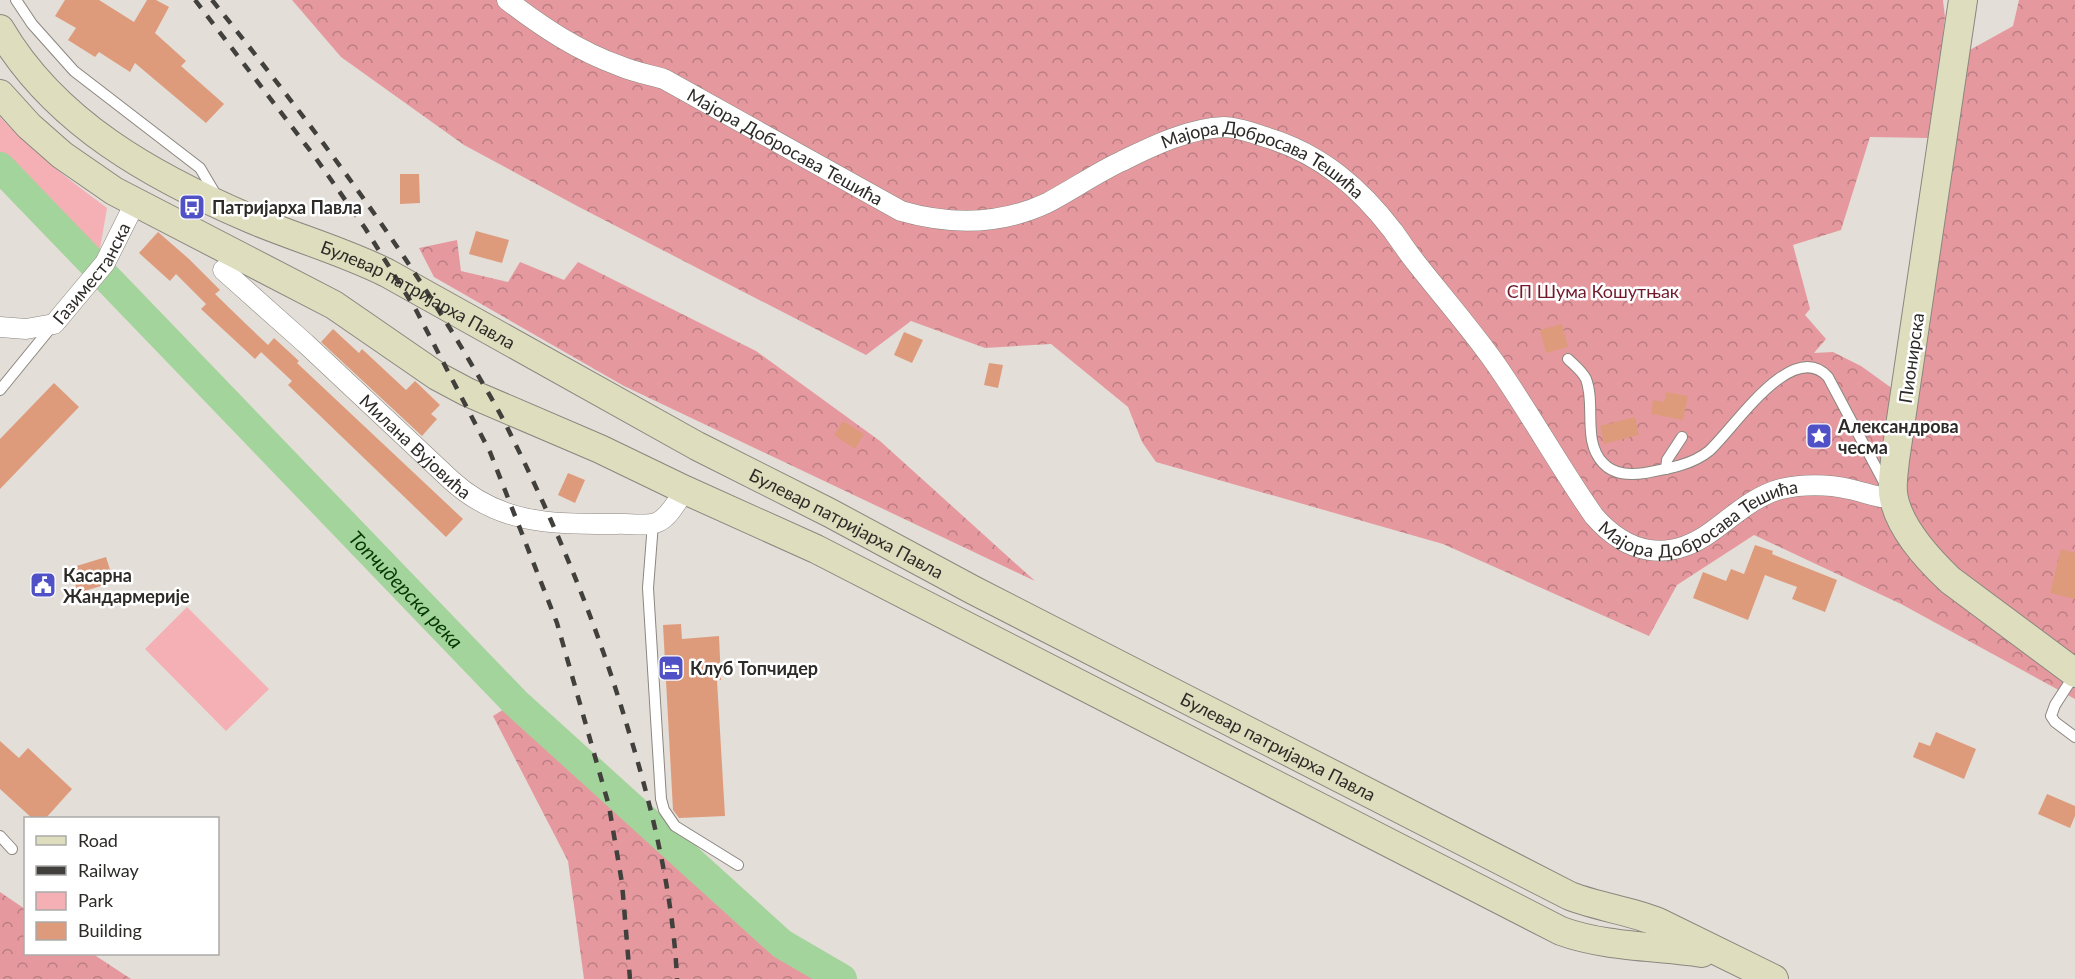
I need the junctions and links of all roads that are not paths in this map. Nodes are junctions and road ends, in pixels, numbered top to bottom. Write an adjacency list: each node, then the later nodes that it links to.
1 (16, 0): 7 (lane)
2 (507, 0): 16 (street, Мајора Добросава Тешића)
3 (1963, 0): 16 (main road, Пионирска)
4 (0, 29): 7 (main road, Булевар патријарха Павла)
5 (0, 94): 6 (main road, Булевар патријарха Павла)
6 (135, 203): 9 (street, Газиместанска); 15 (main road, Булевар патријарха Павла)
7 (223, 206): 23 (main road, Булевар патријарха Павла)
8 (223, 270): 17 (street, Милана Вујовића)
9 (54, 324): 10 (street, Газиместанска); 12 (lane)
10 (0, 327)
11 (1568, 359): 14 (lane)
12 (0, 390)
13 (1682, 437): 14 (lane)
14 (1666, 469): 16 (lane)
15 (685, 490): 17 (street); 23 (main road, Булевар патријарха Павла)
16 (1894, 498): 18 (main road, Пионирска)
17 (653, 523): 22 (lane)
18 (2075, 673): 19 (lane)
19 (2075, 737)
20 (0, 836): 21 (lane)
21 (12, 849)
22 (738, 865)
23 (1735, 959): 24 (main road, Булевар патријарха Павла)
24 (1774, 979)

